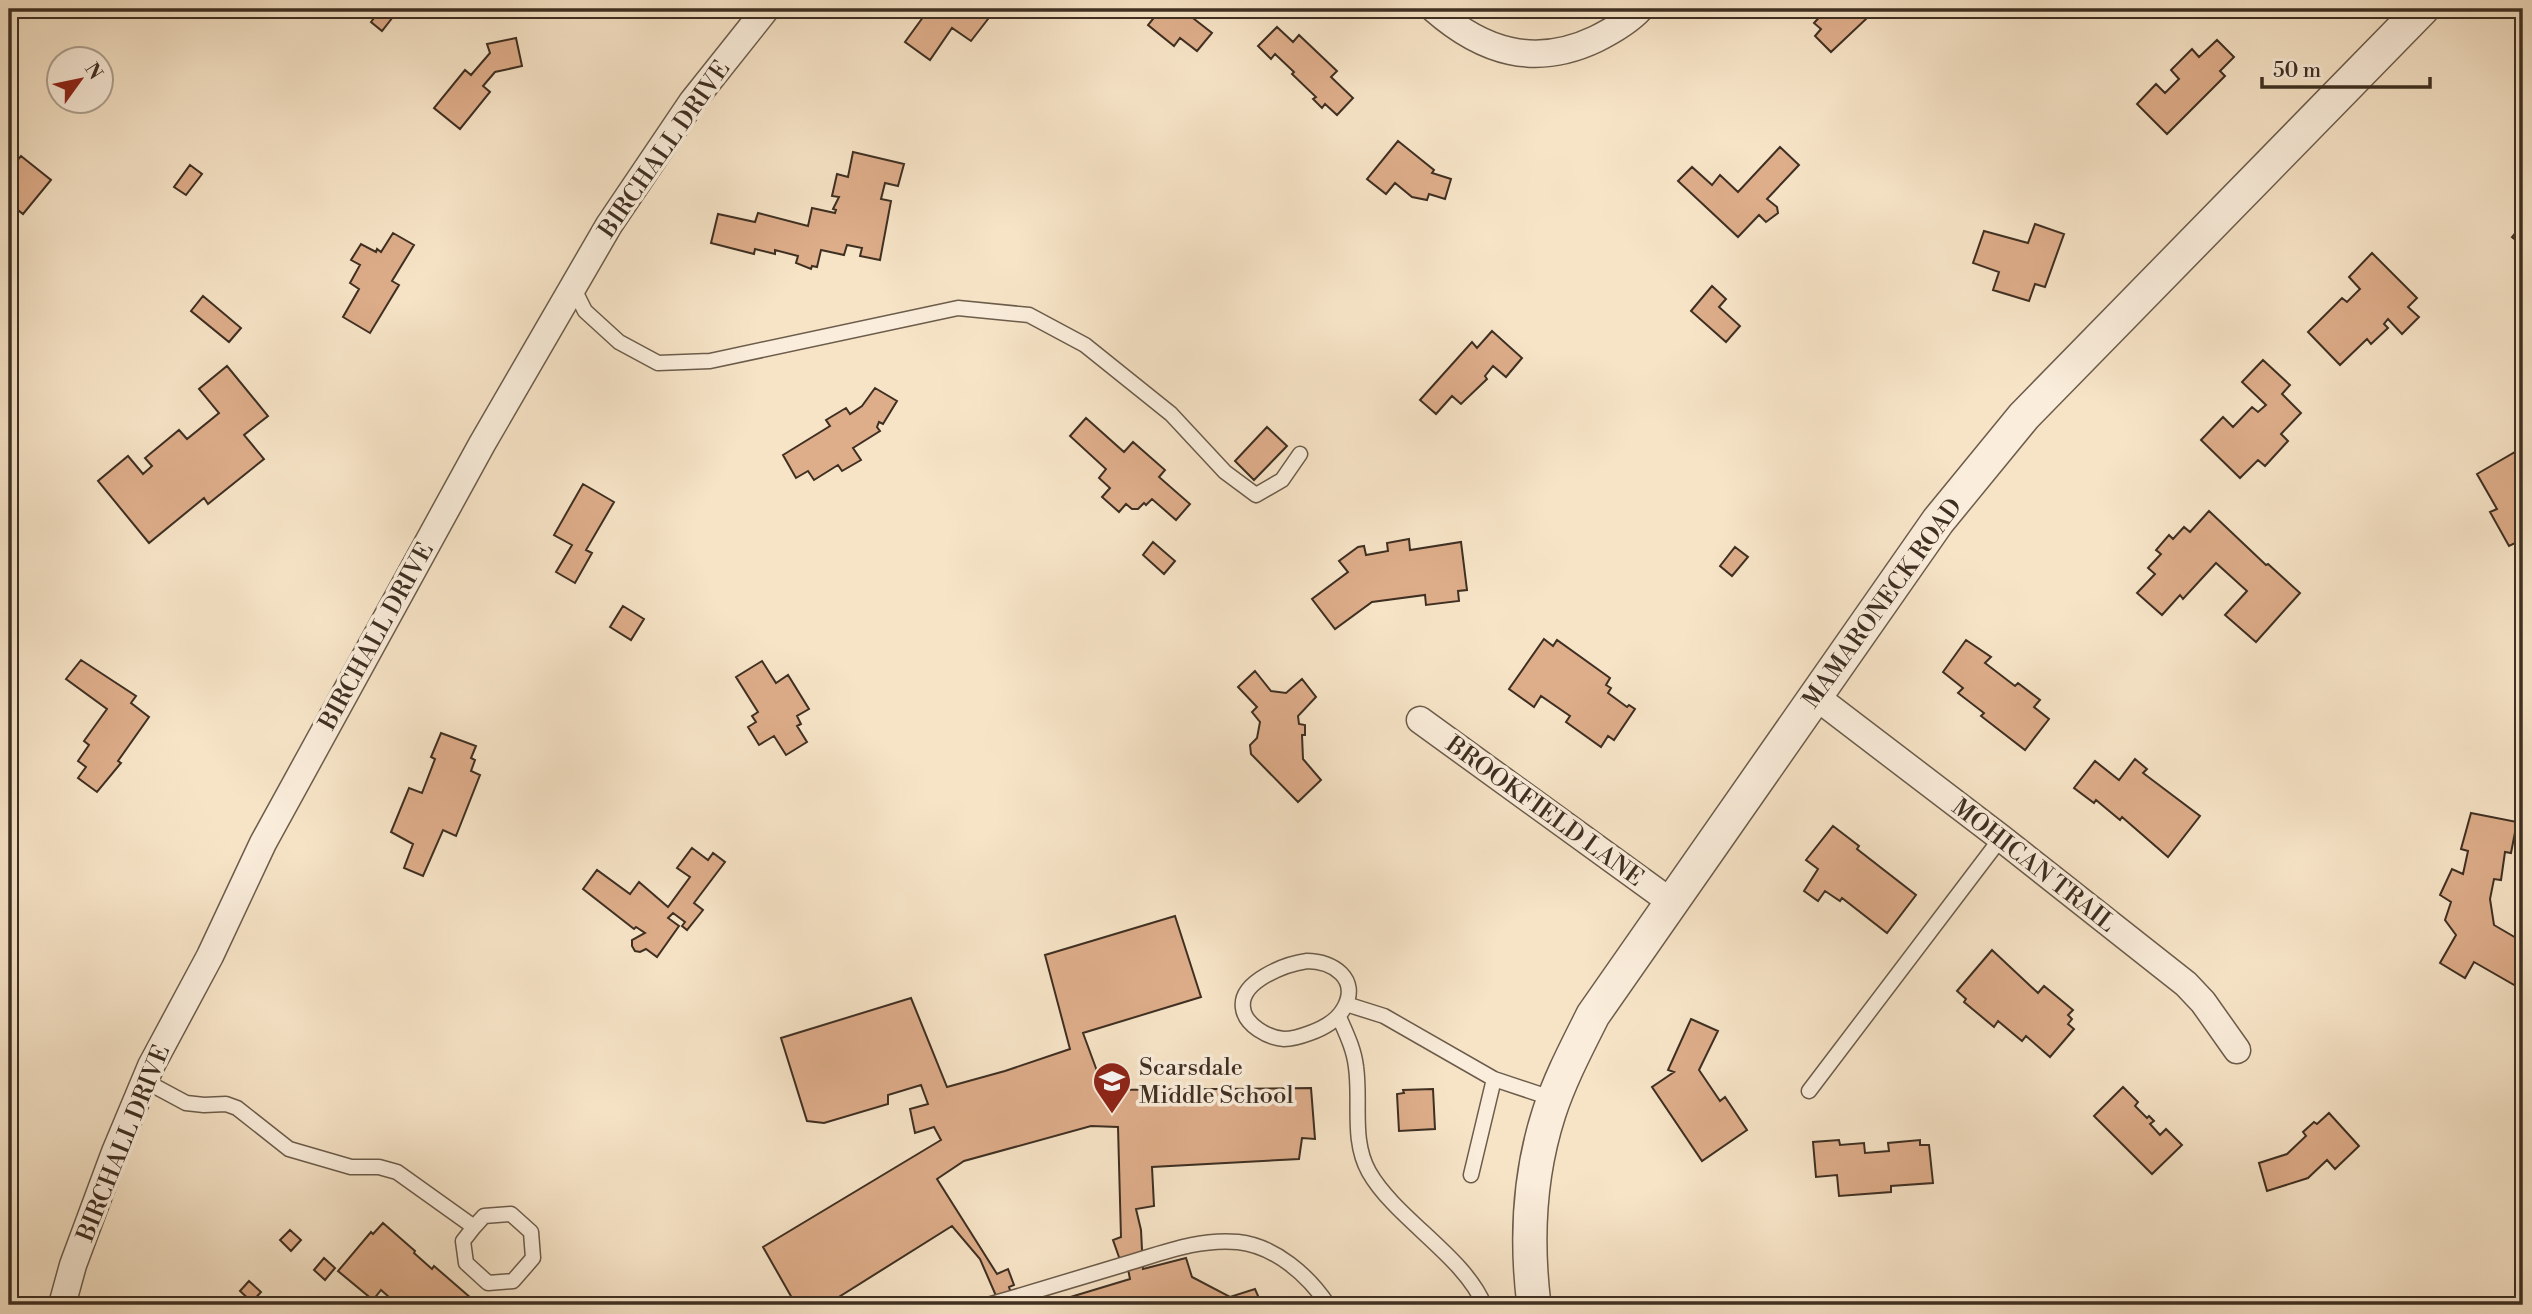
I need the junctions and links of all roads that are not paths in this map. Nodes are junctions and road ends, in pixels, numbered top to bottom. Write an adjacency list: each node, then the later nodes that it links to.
1 (766, 9): 5 (street, BIRCHALL DRIVE)
2 (1434, 9): 3 (street)
3 (1640, 9)
4 (2422, 9): 7 (street, MAMARONECK ROAD)
5 (573, 287): 6 (lane); 14 (street, BIRCHALL DRIVE)
6 (1300, 454)
7 (1815, 696): 9 (street, MOHICAN TRAIL); 10 (street, MAMARONECK ROAD)
8 (1420, 720): 10 (street, BROOKFIELD LANE)
9 (2001, 838): 12 (street, MOHICAN TRAIL); 15 (lane)
10 (1671, 902): 16 (street, MAMARONECK ROAD)
11 (1343, 1011): 11 (lane); 13 (lane); 22 (lane)
12 (2237, 1050)
13 (1494, 1079): 16 (lane); 17 (lane)
14 (145, 1081): 18 (lane); 19 (street, BIRCHALL DRIVE)
15 (1809, 1091)
16 (1554, 1099): 23 (street, MAMARONECK ROAD)
17 (1471, 1175)
18 (474, 1227): 18 (lane)
19 (62, 1305)
20 (988, 1305): 21 (lane)
21 (1328, 1305)
22 (1484, 1305)
23 (1534, 1305)

